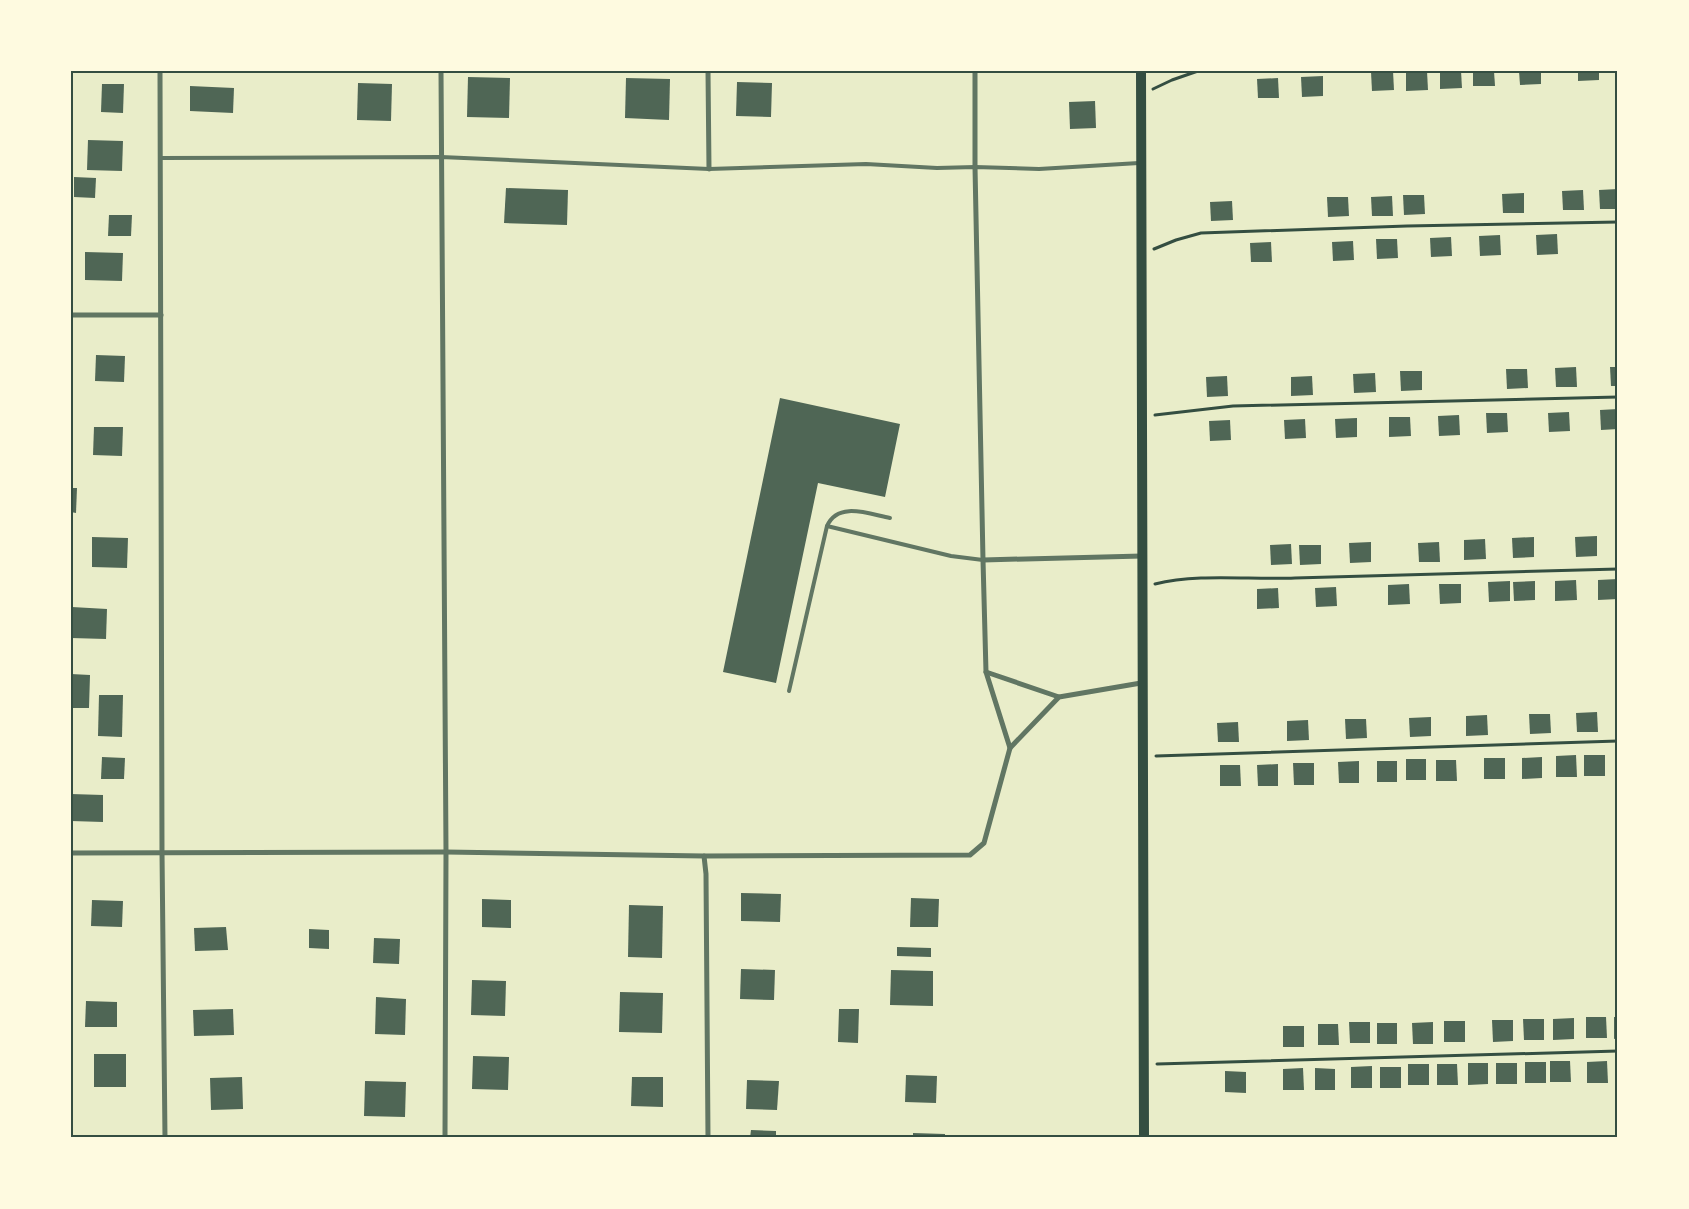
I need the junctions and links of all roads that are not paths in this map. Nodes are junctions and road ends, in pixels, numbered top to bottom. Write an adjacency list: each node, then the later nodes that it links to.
1 (160, 71): 7 (street)
2 (441, 71): 6 (street)
3 (708, 71): 10 (street)
4 (975, 71): 9 (street)
5 (1141, 71): 8 (main road)
6 (441, 157): 7 (lane); 10 (lane); 23 (street)
7 (160, 158): 12 (street)
8 (1142, 163): 9 (lane); 15 (main road)
9 (975, 167): 10 (lane); 16 (street)
10 (709, 169)
11 (71, 315): 12 (street)
12 (161, 315): 22 (street)
13 (890, 518): 14 (lane)
14 (827, 526): 16 (lane); 19 (lane)
15 (1142, 556): 16 (street); 18 (main road)
16 (983, 560): 17 (street)
17 (986, 672): 20 (street); 21 (street)
18 (1142, 683): 20 (street); 29 (main road)
19 (789, 691)
20 (1059, 697): 21 (street)
21 (1010, 748): 25 (street)
22 (162, 852): 23 (street); 24 (street); 26 (street)
23 (446, 852): 25 (street); 27 (street)
24 (71, 853)
25 (704, 856): 28 (street)
26 (164, 1138)
27 (445, 1138)
28 (708, 1138)
29 (1144, 1138)

